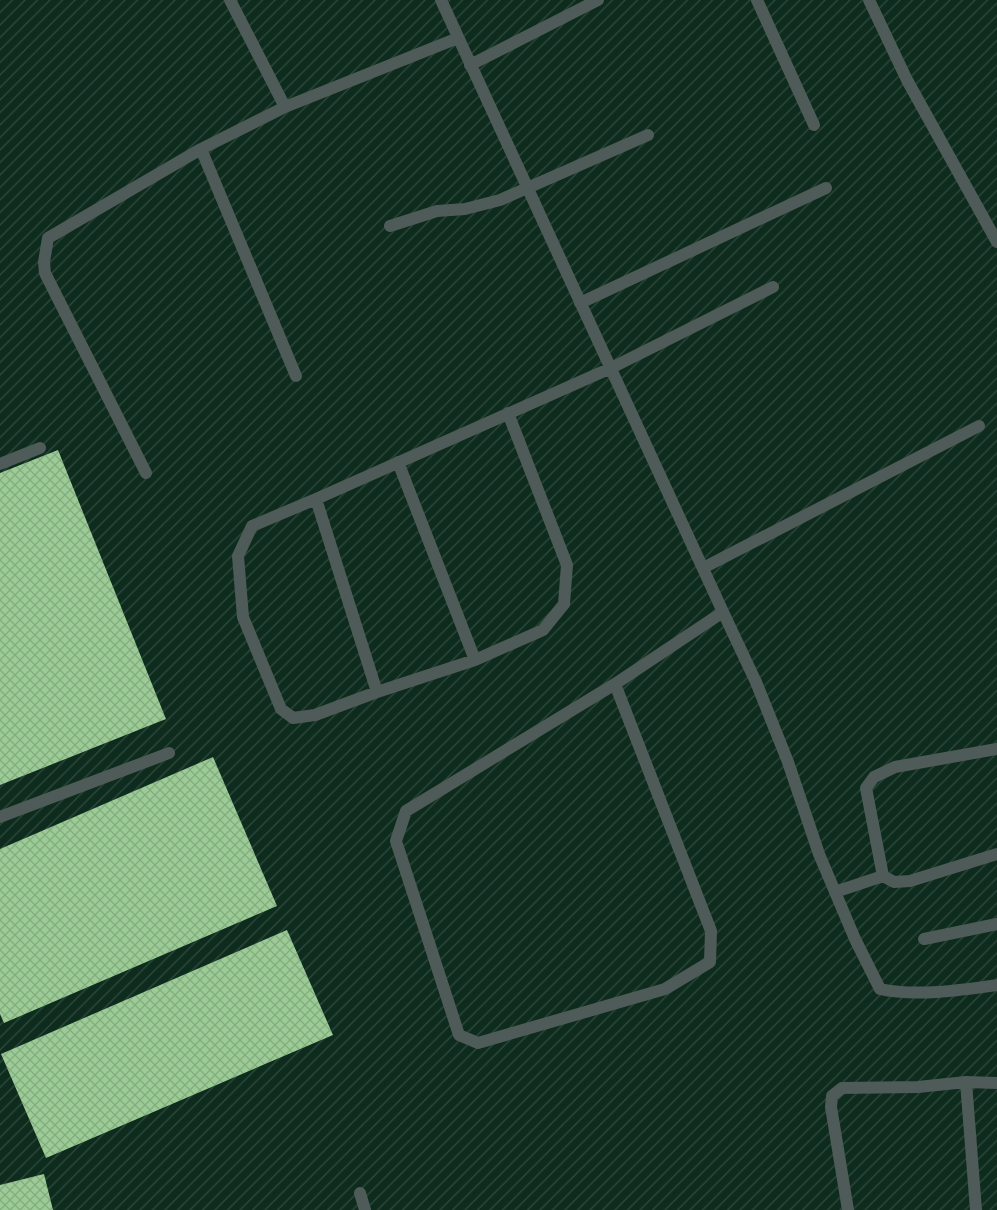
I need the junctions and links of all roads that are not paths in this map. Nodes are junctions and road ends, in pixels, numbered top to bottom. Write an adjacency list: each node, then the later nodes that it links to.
1 (230, 0): 8 (lane)
2 (441, 0): 6 (lane)
3 (598, 0): 7 (lane)
4 (757, 0): 9 (lane)
5 (869, 0): 15 (lane)
6 (458, 38): 7 (lane); 8 (lane)
7 (470, 65): 12 (lane)
8 (285, 107): 11 (lane)
9 (814, 125)
10 (648, 135): 12 (lane)
11 (202, 149): 19 (lane); 25 (lane)
12 (527, 187): 14 (lane); 17 (lane)
13 (826, 188): 17 (lane)
14 (390, 226)
15 (997, 242)
16 (773, 287): 18 (lane)
17 (580, 303): 18 (lane)
18 (611, 368): 20 (lane); 27 (lane)
19 (296, 376)
20 (508, 413): 23 (lane); 29 (lane)
21 (979, 426): 27 (lane)
22 (40, 448): 24 (lane)
23 (398, 462): 26 (lane); 29 (lane)
24 (0, 464)
25 (146, 473)
26 (316, 499): 31 (lane); 31 (lane)
27 (703, 568): 28 (lane)
28 (723, 612): 30 (lane); 37 (lane)
29 (475, 660): 31 (lane)
30 (615, 684): 30 (lane)
31 (377, 692)
32 (997, 749): 36 (lane)
33 (170, 753): 34 (lane)
34 (0, 817)
35 (997, 854): 36 (lane)
36 (883, 876): 37 (lane)
37 (835, 892): 40 (lane)
38 (997, 924): 39 (lane)
39 (924, 939)
40 (997, 985)
41 (966, 1082): 42 (lane); 45 (lane); 46 (lane)
42 (997, 1083)
43 (360, 1193): 44 (lane)
44 (365, 1210)
45 (848, 1210)
46 (976, 1210)

